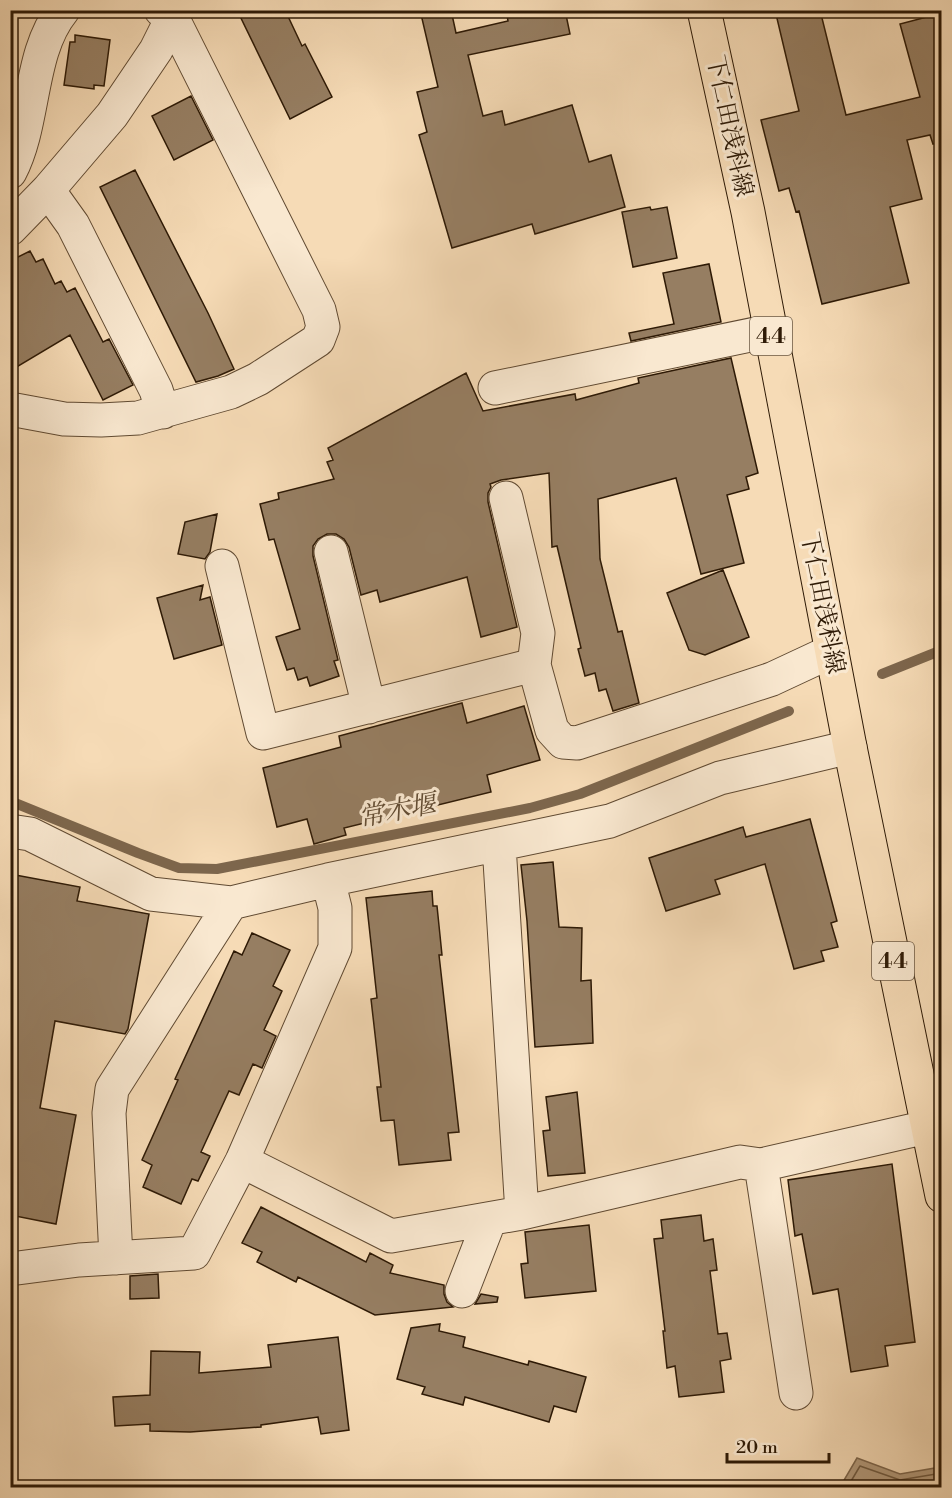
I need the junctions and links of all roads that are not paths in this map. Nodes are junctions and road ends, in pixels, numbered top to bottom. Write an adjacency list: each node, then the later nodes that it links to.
1 (63, 10): 4 (street)
2 (704, 10): 7 (main road, 下仁田浅科線 / 44)
3 (170, 13): 5 (street); 10 (street)
4 (10, 172)
5 (48, 190): 6 (street); 10 (street)
6 (10, 229)
7 (770, 331): 8 (street); 14 (main road, 下仁田浅科線 / 44)
8 (495, 388)
9 (10, 409): 10 (street)
10 (163, 412)
11 (506, 498): 15 (street)
12 (331, 552): 16 (street)
13 (222, 566): 16 (street)
14 (833, 657): 15 (street); 17 (main road, 下仁田浅科線 / 44)
15 (534, 665): 16 (street)
16 (369, 707)
17 (848, 737): 19 (street); 22 (main road, 下仁田浅科線 / 44)
18 (10, 831): 21 (street)
19 (499, 845): 20 (street); 26 (street)
20 (328, 880): 21 (street); 23 (street)
21 (231, 903): 28 (street)
22 (927, 1127): 24 (street); 25 (main road, 下仁田浅科線 / 44)
23 (242, 1161): 27 (street); 28 (street)
24 (761, 1165): 26 (street); 31 (street)
25 (942, 1196)
26 (522, 1213): 27 (street)
27 (490, 1219): 30 (street)
28 (116, 1258): 29 (street)
29 (10, 1269)
30 (462, 1291)
31 (796, 1393)

